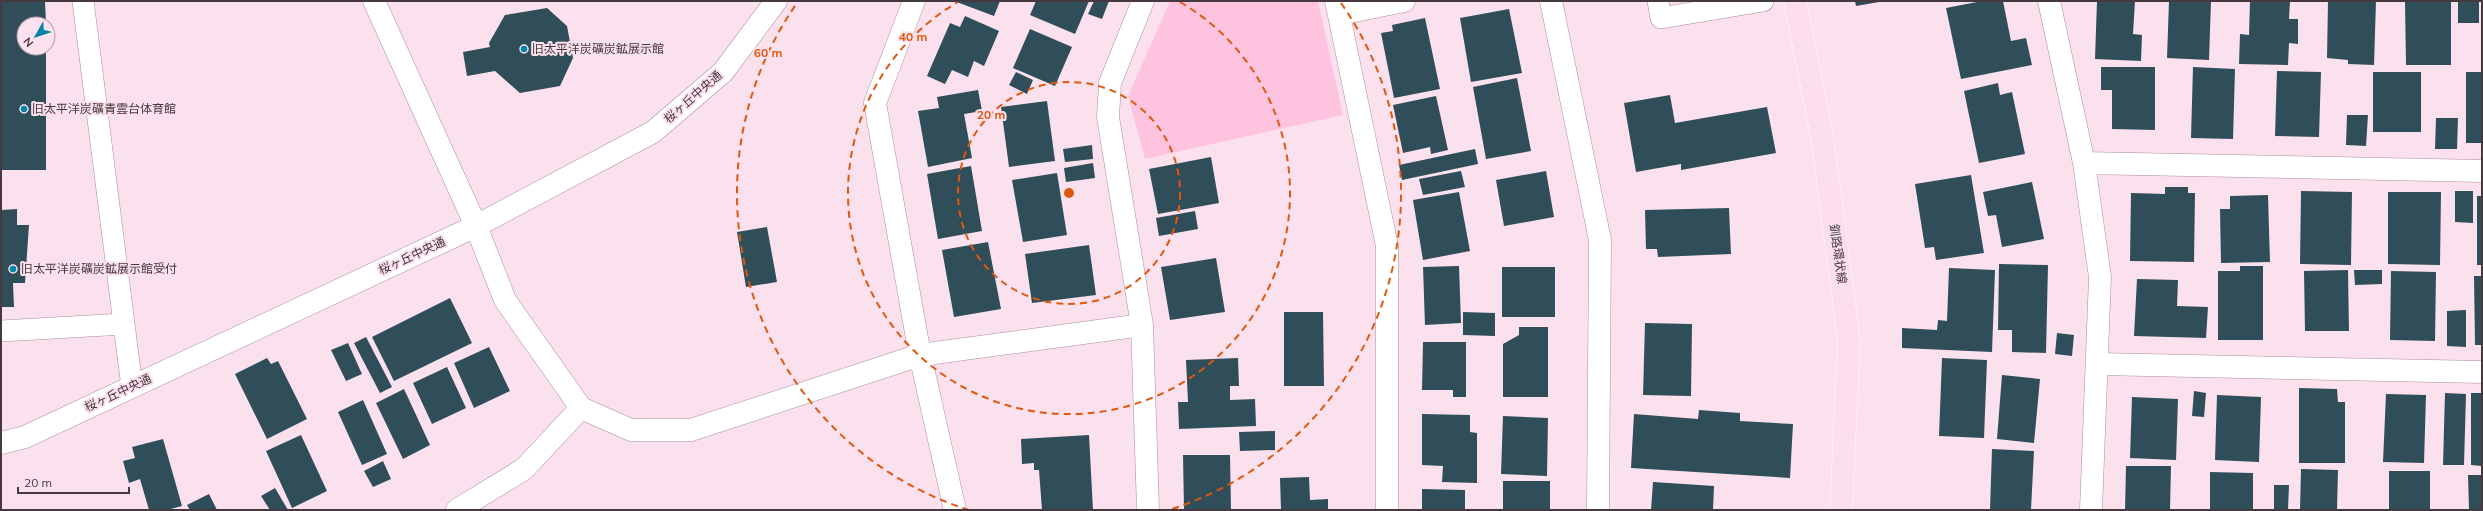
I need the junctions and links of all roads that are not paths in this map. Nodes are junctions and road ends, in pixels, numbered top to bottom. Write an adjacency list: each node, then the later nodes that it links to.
1 (83, 1): 16 (lane)
2 (374, 1): 15 (street)
3 (776, 1): 15 (street, 桜ヶ丘中央通)
4 (914, 1): 19 (street)
5 (1143, 1): 17 (street)
6 (1404, 1): 12 (street)
7 (1551, 1): 29 (street)
8 (1658, 1): 9 (lane)
9 (1763, 1)
10 (1795, 1): 30 (main road, 釧路環状線)
11 (2048, 1): 13 (street)
12 (1338, 7): 28 (street)
13 (2084, 164): 14 (street); 20 (street)
14 (2482, 171)
15 (476, 226): 22 (street, 桜ヶ丘中央通); 23 (street)
16 (124, 324): 18 (lane); 22 (lane)
17 (1142, 325): 19 (street); 27 (street)
18 (1, 331)
19 (920, 355): 23 (street); 26 (street)
20 (2098, 364): 21 (street); 31 (street)
21 (2482, 372)
22 (132, 387): 24 (street, 桜ヶ丘中央通)
23 (581, 408): 25 (street)
24 (1, 443)
25 (457, 510)
26 (955, 510)
27 (1148, 510)
28 (1387, 510)
29 (1598, 510)
30 (1841, 510)
31 (2091, 510)

